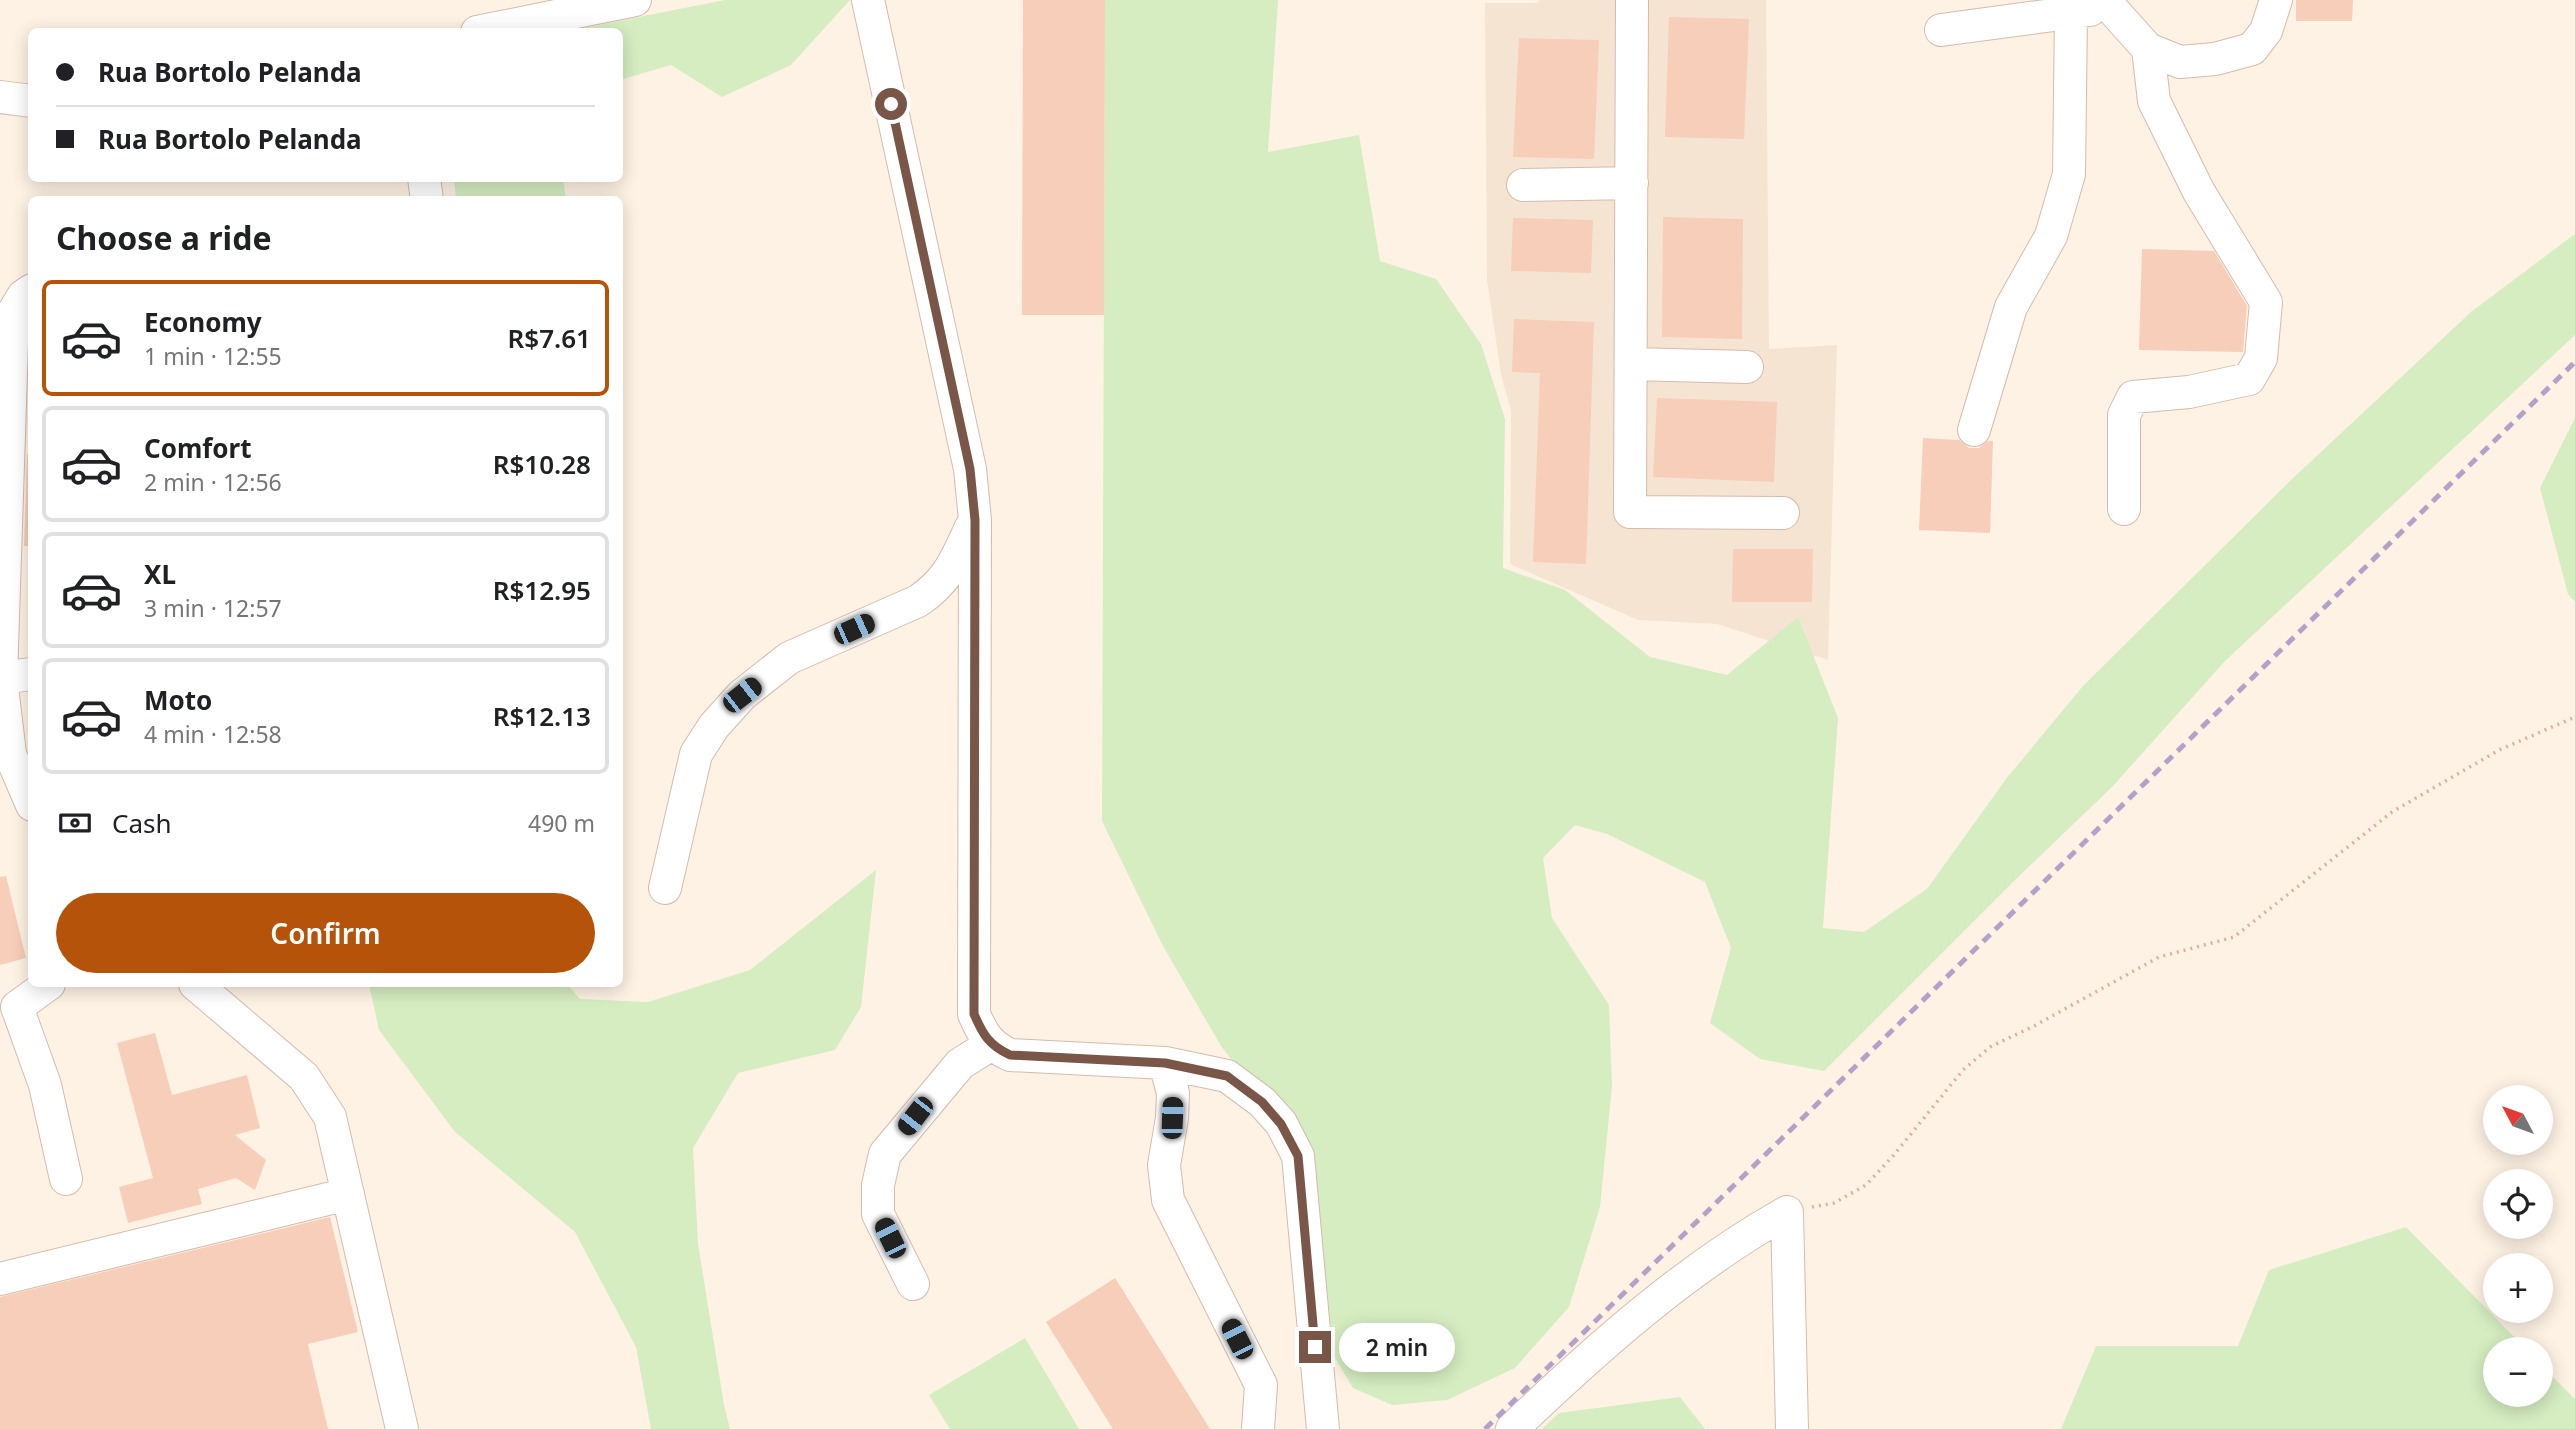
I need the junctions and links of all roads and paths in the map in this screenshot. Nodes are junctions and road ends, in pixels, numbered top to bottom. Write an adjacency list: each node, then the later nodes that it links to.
1 (635, 0): 7 (street)
2 (869, 0): 21 (street)
3 (1632, 0): 12 (street)
4 (2276, 0): 9 (street)
5 (2106, 4): 6 (street); 9 (street)
6 (2071, 13): 8 (street); 18 (street)
7 (497, 28)
8 (1941, 30)
9 (2148, 49): 19 (street)
10 (0, 97): 11 (street)
11 (28, 100)
12 (1632, 184): 13 (street); 15 (street)
13 (1523, 185)
14 (28, 293): 17 (street)
15 (1631, 364): 16 (street); 20 (street)
16 (1747, 367)
17 (21, 391): 23 (street)
18 (1974, 430)
19 (2124, 509)
20 (1783, 513)
21 (975, 520): 26 (street); 29 (street)
22 (28, 674): 23 (street)
23 (0, 678): 25 (street)
24 (2575, 717): 33 (path)
25 (28, 796)
26 (665, 888)
27 (40, 987): 31 (street)
28 (199, 987): 32 (street)
29 (990, 1045): 30 (street); 35 (street)
30 (1165, 1063): 37 (street); 38 (street)
31 (66, 1179)
32 (348, 1194): 34 (street); 36 (street)
33 (1787, 1212): 39 (street); 40 (street)
34 (0, 1279)
35 (913, 1284)
36 (402, 1429)
37 (1258, 1429)
38 (1323, 1429)
39 (1512, 1429)
40 (1792, 1429)

